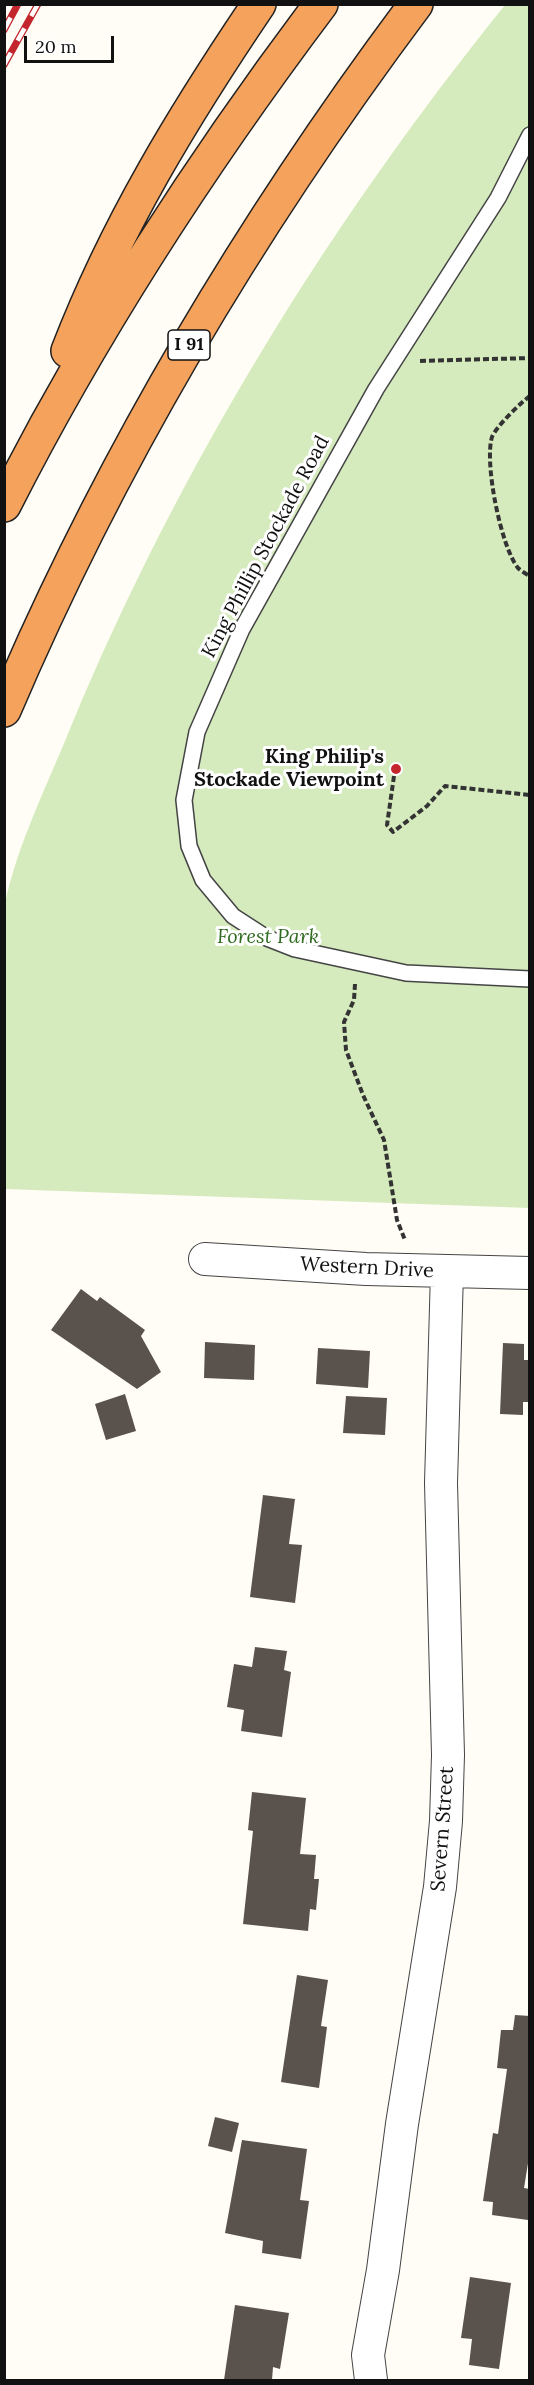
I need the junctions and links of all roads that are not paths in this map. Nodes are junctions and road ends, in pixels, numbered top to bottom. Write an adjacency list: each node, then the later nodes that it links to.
1 (259, 4): 5 (highway)
2 (321, 4): 5 (highway)
3 (416, 4): 7 (highway, I 91)
4 (530, 135): 8 (lane, King Phillip Stockade Road)
5 (41, 433): 6 (highway)
6 (4, 504)
7 (4, 710)
8 (530, 979)
9 (205, 1259): 10 (street, Western Drive)
10 (447, 1272): 11 (street, Western Drive); 12 (street, Severn Street)
11 (530, 1273)
12 (371, 2380)

